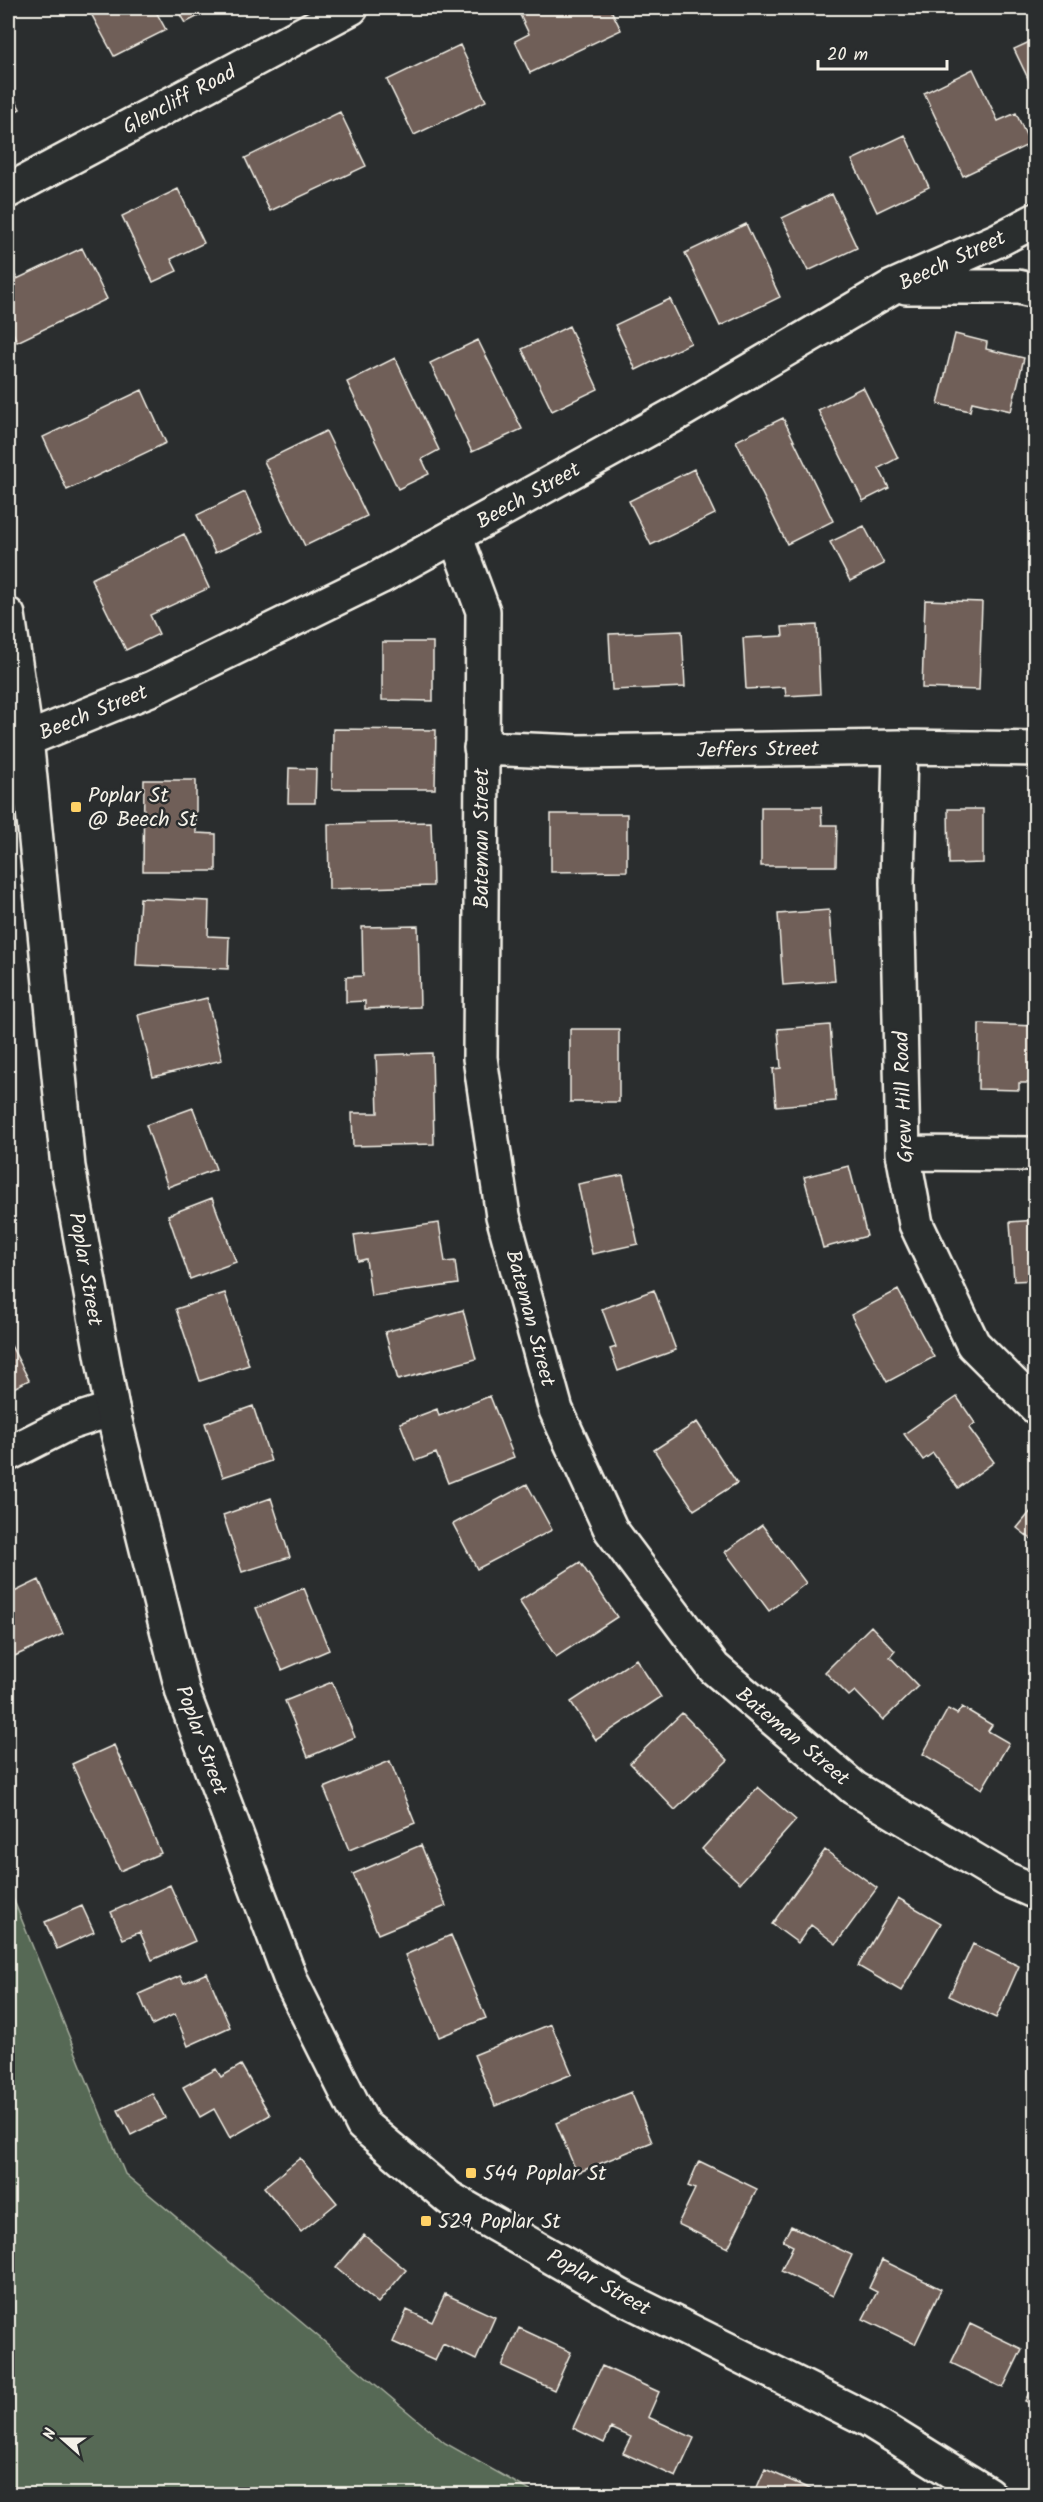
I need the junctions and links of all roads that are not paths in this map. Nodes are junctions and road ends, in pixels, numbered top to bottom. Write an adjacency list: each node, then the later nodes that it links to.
1 (351, 8): 2 (street, Glencliff Road)
2 (8, 191)
3 (1035, 220): 4 (street, Beech Street)
4 (892, 287): 5 (street); 6 (street, Beech Street)
5 (1035, 291)
6 (455, 535): 8 (street, Beech Street); 10 (street, Bateman Street)
7 (8, 615): 8 (street, Poplar Street)
8 (17, 742): 15 (street, Poplar Street)
9 (900, 747): 10 (street, Jeffers Street); 11 (street, Jeffers Street); 12 (street, Grew Hill Road)
10 (481, 748): 17 (street, Bateman Street)
11 (1035, 749)
12 (903, 1153): 13 (street); 14 (street, Grew Hill Road)
13 (1035, 1154)
14 (1035, 1407)
15 (112, 1409): 16 (street); 18 (street, Poplar Street)
16 (8, 1454)
17 (1035, 1892)
18 (988, 2494)

